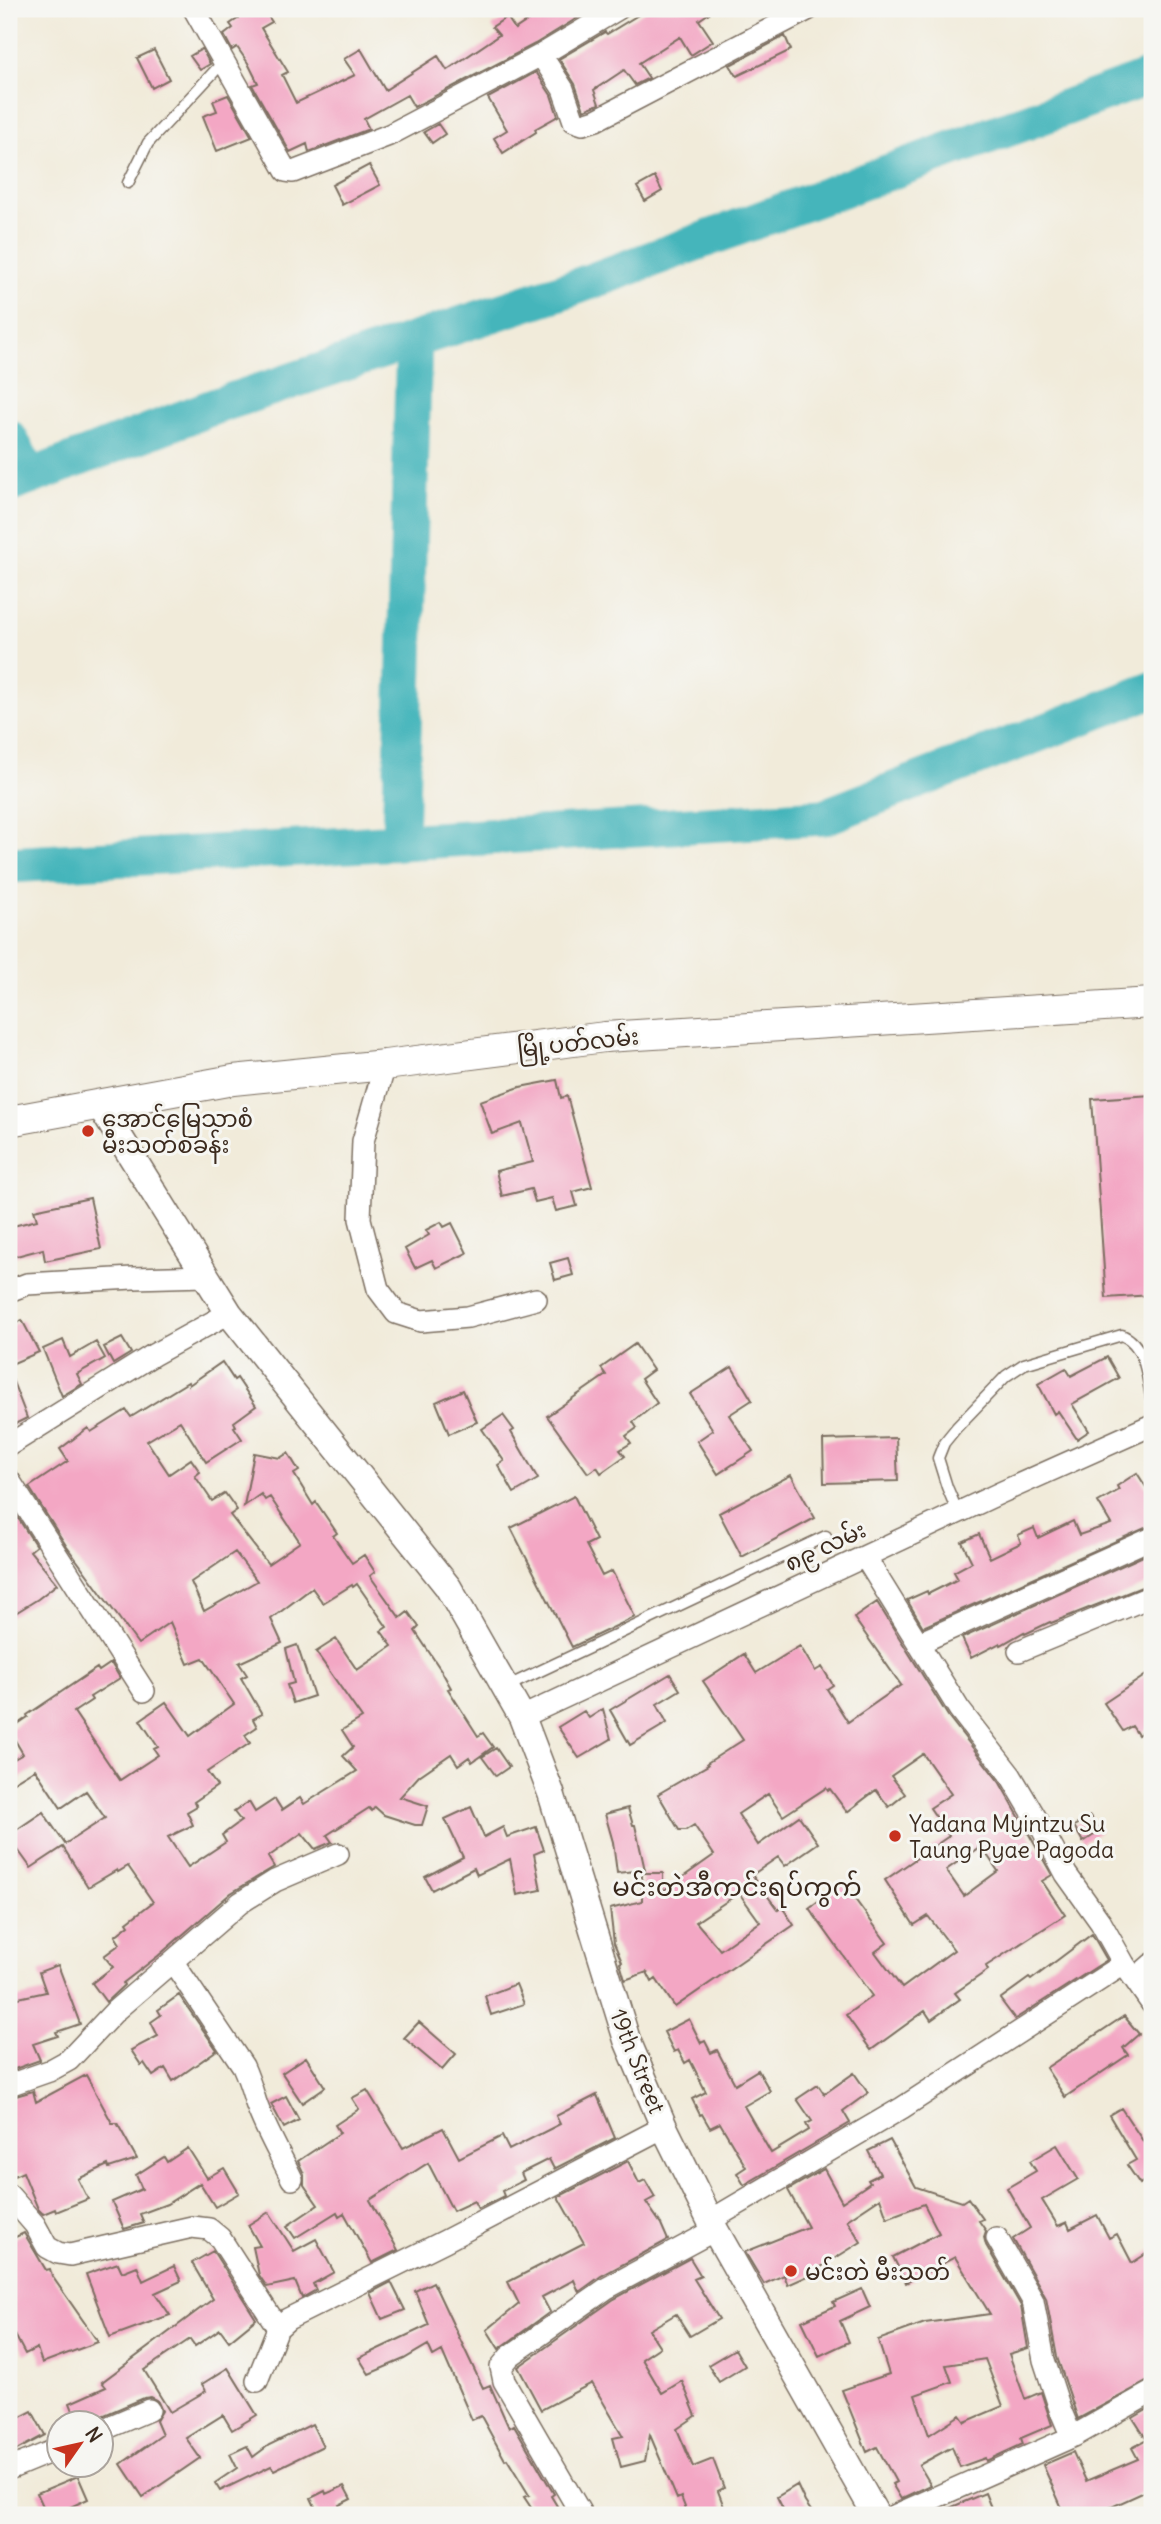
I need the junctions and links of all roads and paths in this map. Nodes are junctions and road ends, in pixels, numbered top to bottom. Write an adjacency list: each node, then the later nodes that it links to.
1 (194, 9): 5 (street)
2 (618, 9): 4 (street)
3 (809, 9): 4 (street)
4 (541, 55): 5 (street)
5 (225, 60): 6 (lane)
6 (128, 183)
7 (1152, 1003): 8 (main road, မြို့ပတ်လမ်း)
8 (384, 1065): 9 (main road, မြို့ပတ်လမ်း); 13 (street)
9 (99, 1104): 10 (main road, မြို့ပတ်လမ်း); 11 (street, 19th Street)
10 (9, 1121)
11 (206, 1276): 12 (street); 14 (street, 19th Street)
12 (9, 1291)
13 (536, 1298)
14 (229, 1313): 17 (street); 26 (street, 19th Street)
15 (1152, 1403): 19 (lane)
16 (1152, 1425): 19 (street, ၈၉ လမ်း)
17 (9, 1445)
18 (9, 1480): 27 (street)
19 (958, 1513): 22 (street, ၈၉ လမ်း)
20 (826, 1536): 26 (lane)
21 (1152, 1538): 24 (street)
22 (864, 1557): 24 (street); 28 (street, ၈၉ လမ်း)
23 (1152, 1596): 25 (street)
24 (919, 1643): 32 (street)
25 (1019, 1651)
26 (505, 1688): 28 (street, 19th Street)
27 (144, 1691)
28 (522, 1717): 35 (street, 19th Street)
29 (338, 1854): 30 (street)
30 (173, 1962): 34 (street); 36 (street)
31 (1152, 1964): 32 (street)
32 (1130, 1971): 33 (street); 38 (street)
33 (1152, 2004)
34 (9, 2085)
35 (664, 2127): 38 (street, 19th Street); 40 (street)
36 (292, 2179)
37 (9, 2195): 40 (street)
38 (713, 2225): 48 (street); 49 (street, 19th Street)
39 (997, 2238): 45 (street)
40 (278, 2328): 41 (street)
41 (257, 2381)
42 (1152, 2392): 45 (street)
43 (149, 2410): 44 (street)
44 (116, 2424)
45 (1074, 2436): 50 (street)
46 (46, 2454): 47 (street)
47 (9, 2469)
48 (580, 2512)
49 (876, 2515)
50 (896, 2515)

